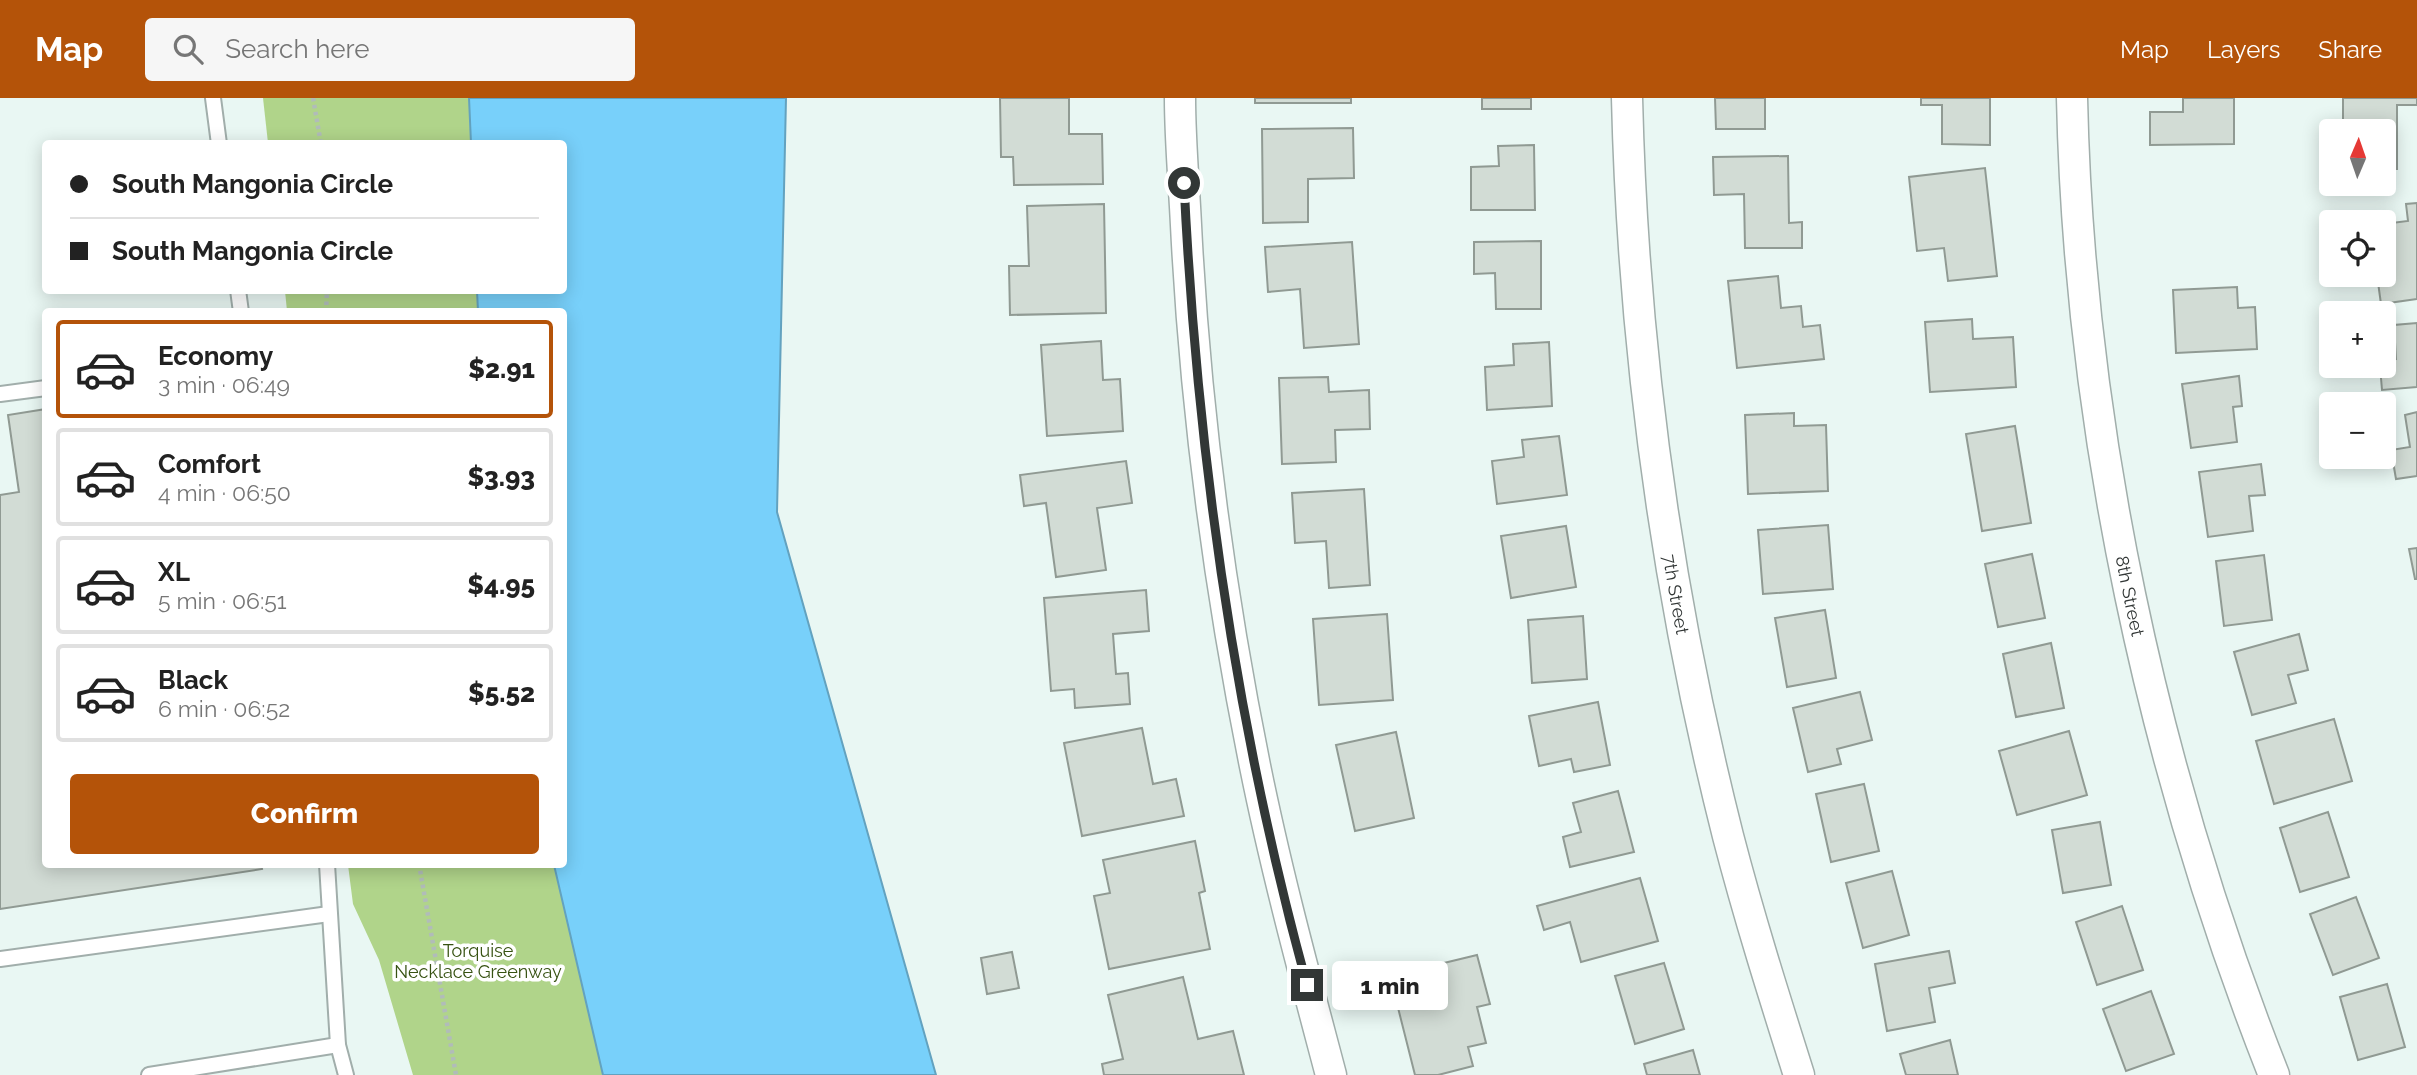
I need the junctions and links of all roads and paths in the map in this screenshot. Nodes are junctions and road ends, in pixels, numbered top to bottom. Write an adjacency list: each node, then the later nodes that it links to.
1 (213, 98): 6 (lane)
2 (313, 98): 7 (path)
3 (1180, 98): 18 (street)
4 (1627, 98): 19 (street, 7th Street)
5 (2072, 98): 20 (street, 8th Street)
6 (218, 140)
7 (320, 140)
8 (42, 388): 9 (lane)
9 (0, 394)
10 (327, 868): 12 (lane)
11 (420, 868): 17 (path)
12 (330, 914): 13 (lane); 14 (lane)
13 (0, 960)
14 (338, 1045): 15 (lane); 16 (lane)
15 (149, 1075)
16 (346, 1075)
17 (456, 1075)
18 (1331, 1075)
19 (1799, 1075)
20 (2274, 1075)

